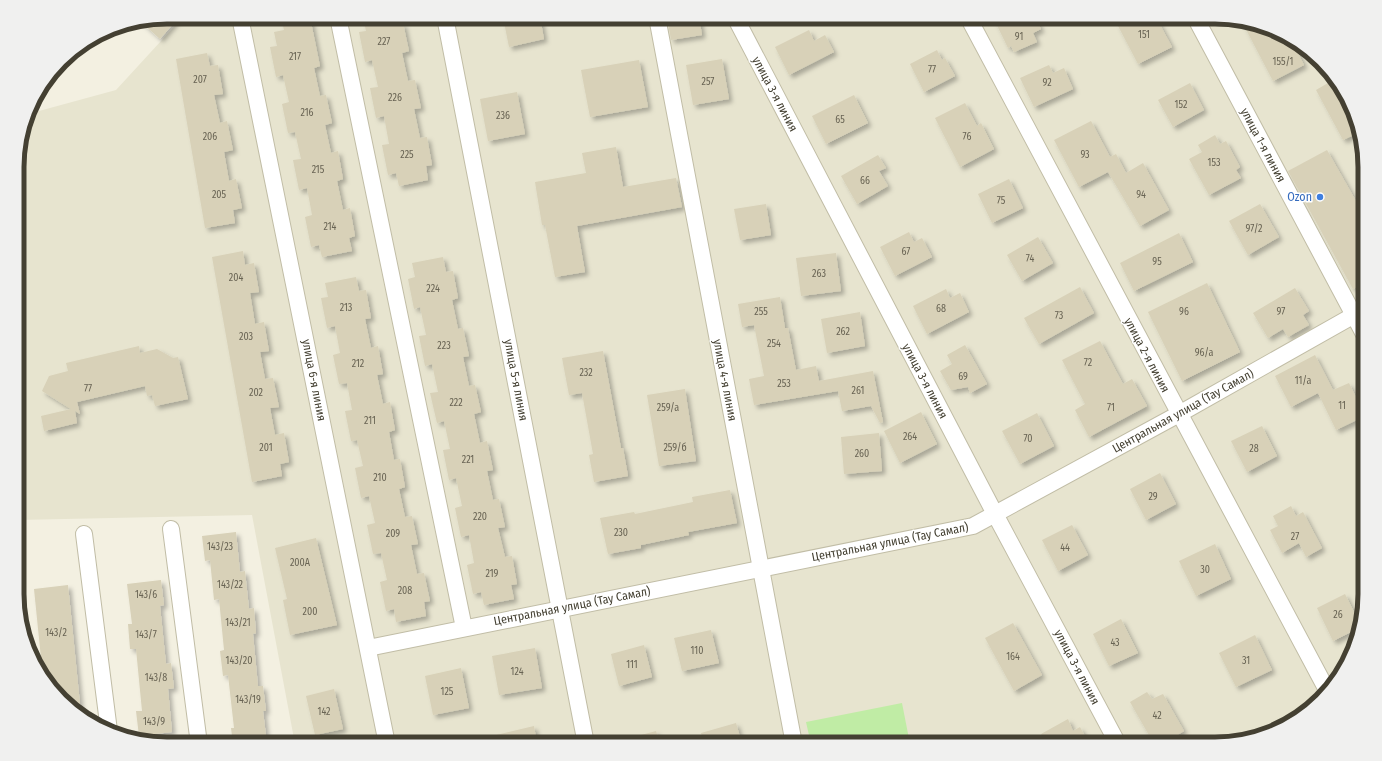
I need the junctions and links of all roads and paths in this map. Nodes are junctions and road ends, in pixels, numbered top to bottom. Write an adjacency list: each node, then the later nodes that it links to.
1 (241, 24): 17 (street, улица 6-я линия)
2 (339, 24): 16 (street)
3 (445, 24): 15 (street, улица 5-я линия)
4 (657, 24): 14 (street, улица 4-я линия)
5 (739, 24): 11 (street, улица 3-я линия)
6 (972, 24): 10 (street, улица 2-я линия)
7 (1199, 24): 8 (street, улица 1-я линия)
8 (1358, 310)
9 (1358, 313): 10 (street, Центральная улица (Тау Самал))
10 (1179, 414): 11 (street, Центральная улица (Тау Самал)); 18 (street, улица 2-я линия)
11 (995, 514): 14 (street, Центральная улица (Тау Самал)); 24 (street, улица 3-я линия)
12 (171, 529): 20 (street)
13 (84, 534): 19 (street)
14 (760, 568): 15 (street, Центральная улица (Тау Самал)); 23 (street, улица 4-я линия)
15 (560, 608): 16 (street, Центральная улица (Тау Самал)); 22 (street, улица 5-я линия)
16 (464, 628): 17 (street, Центральная улица (Тау Самал))
17 (368, 648): 21 (street, улица 6-я линия)
18 (1325, 686)
19 (108, 724)
20 (198, 737)
21 (386, 737)
22 (585, 737)
23 (793, 737)
24 (1114, 737)

